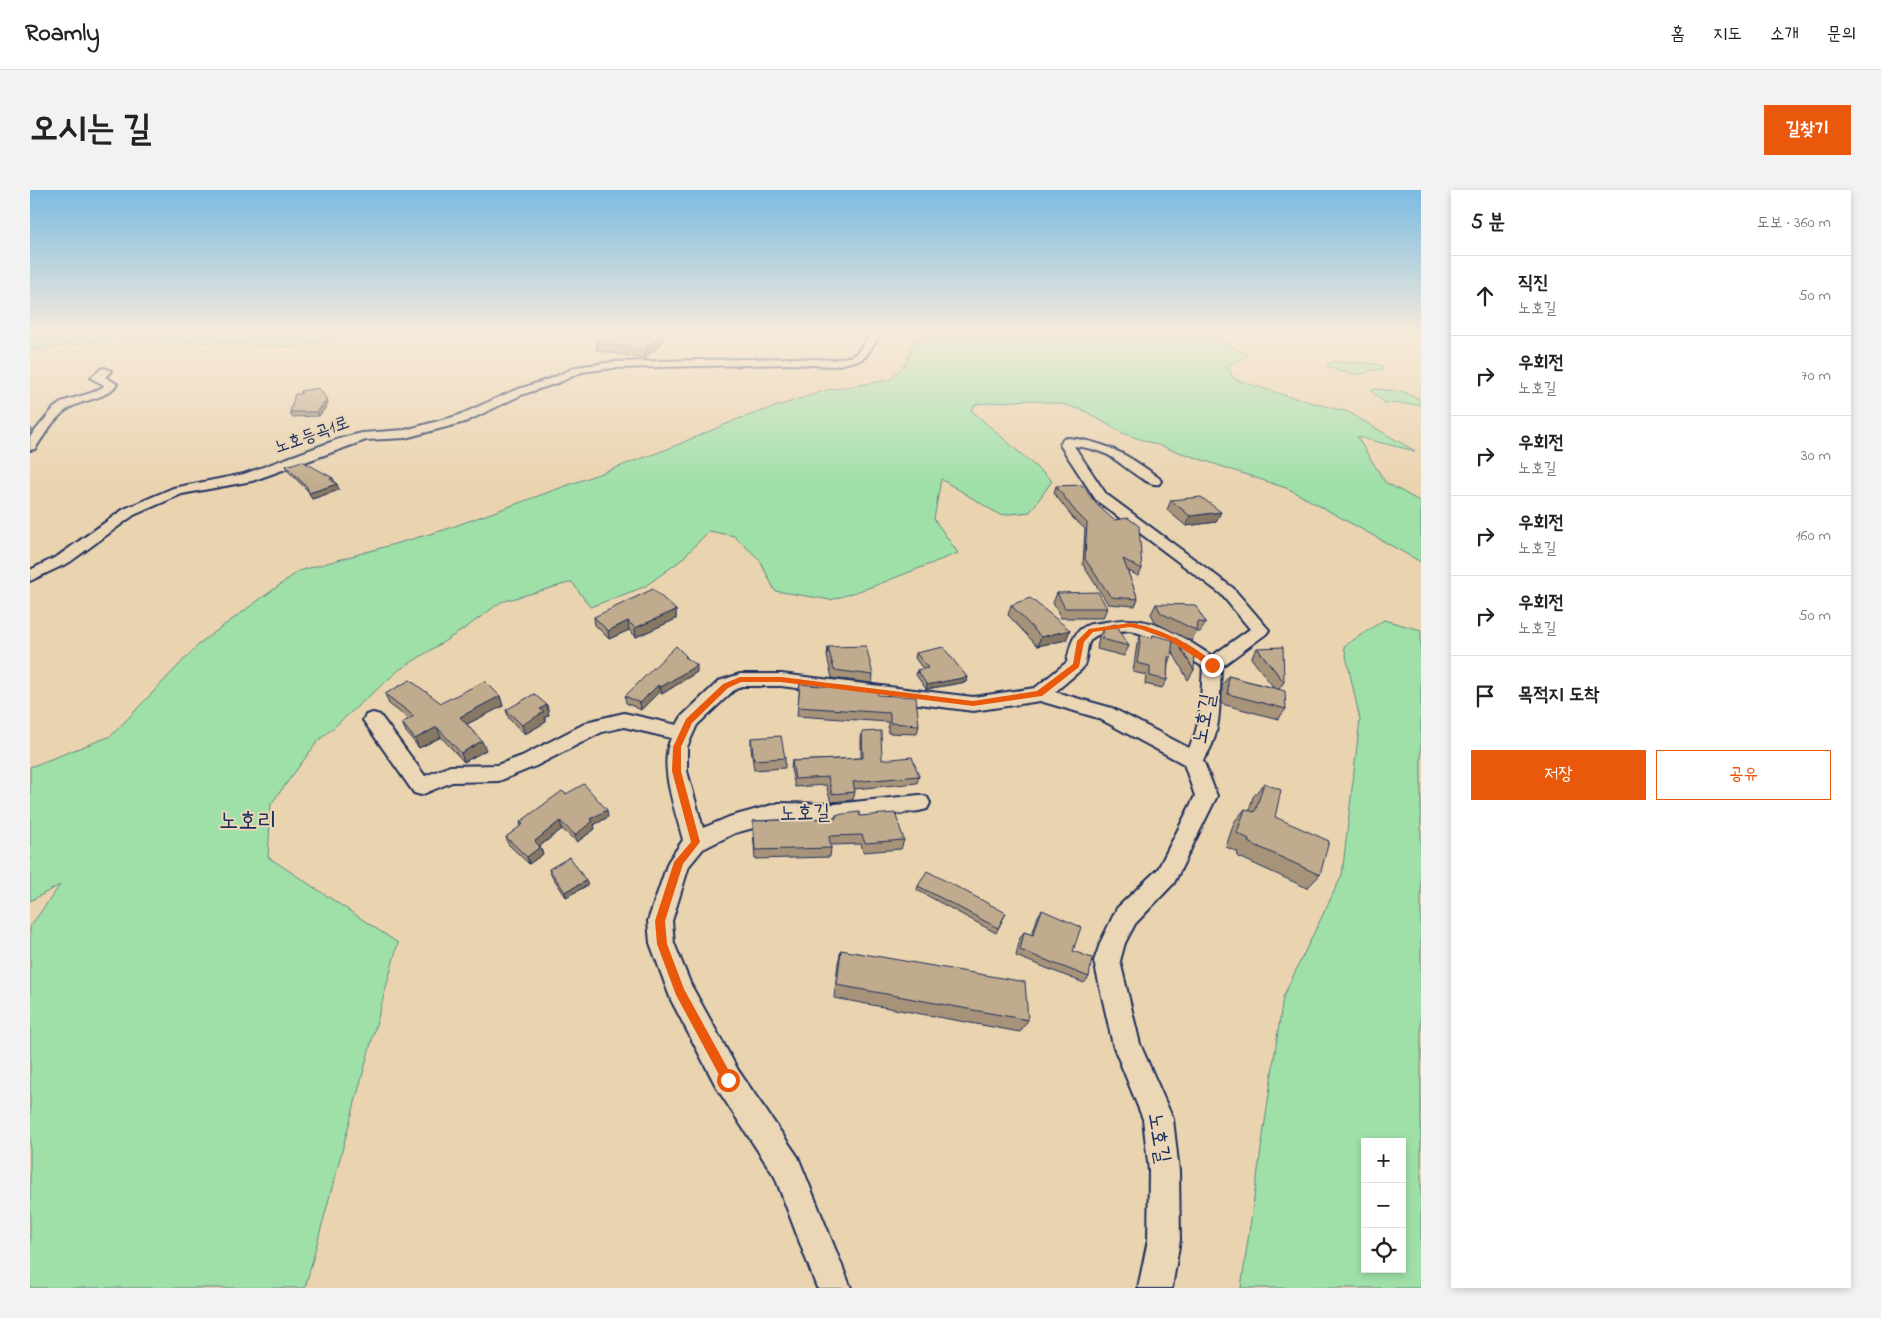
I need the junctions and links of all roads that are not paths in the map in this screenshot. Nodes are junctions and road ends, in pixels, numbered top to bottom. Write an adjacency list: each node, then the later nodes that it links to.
1 (111, 384): 3 (street)
2 (543, 384): 5 (street, 노호등곡1로)
3 (30, 446)
4 (1154, 481): 6 (street)
5 (30, 576)
6 (1212, 665): 7 (street, 노호길); 10 (street, 노호길)
7 (1040, 694): 9 (street); 10 (street)
8 (373, 720): 9 (street)
9 (683, 734): 12 (street)
10 (1192, 759): 14 (street, 노호길)
11 (919, 803): 12 (street, 노호길)
12 (695, 842): 13 (street, 노호길)
13 (834, 1288)
14 (1155, 1288)

